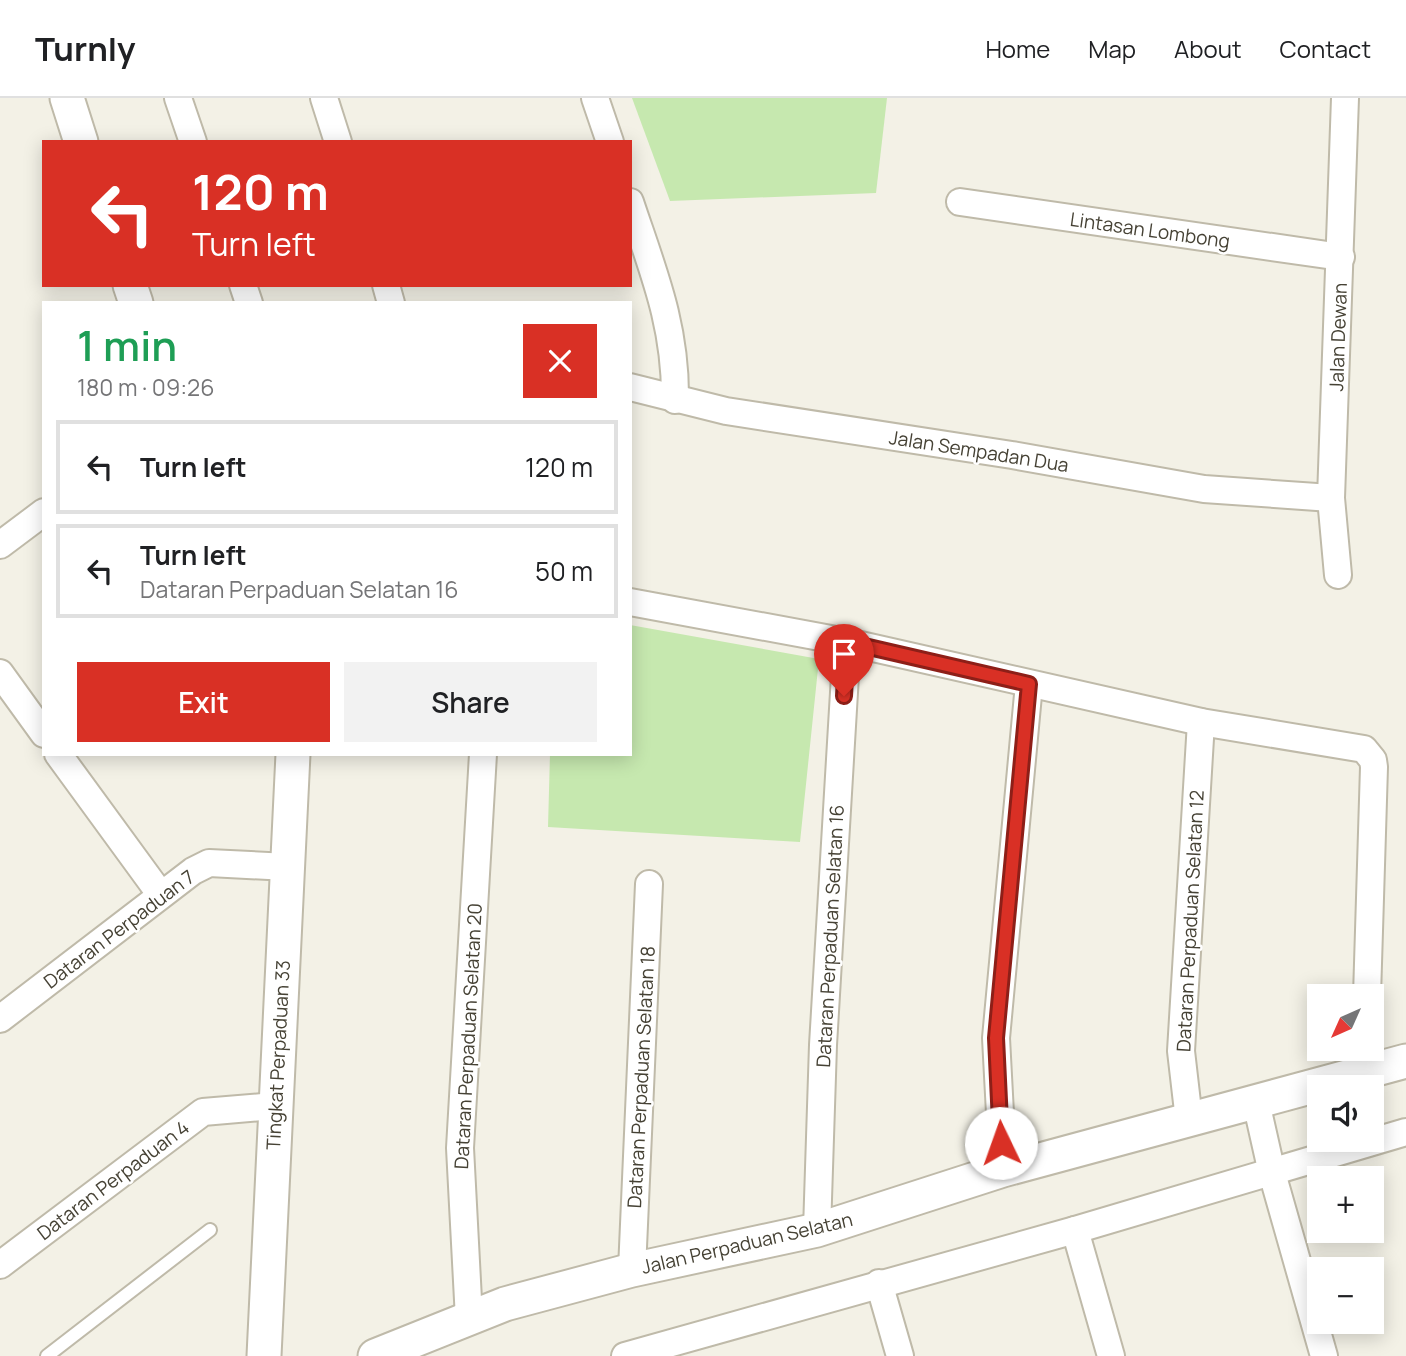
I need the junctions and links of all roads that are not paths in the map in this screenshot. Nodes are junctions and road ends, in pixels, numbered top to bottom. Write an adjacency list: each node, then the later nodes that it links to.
1 (67, 98): 6 (street)
2 (178, 98): 7 (street)
3 (324, 98): 8 (street)
4 (595, 98): 9 (street)
5 (1345, 98): 12 (street, Jalan Dewan)
6 (80, 140)
7 (192, 140)
8 (337, 140)
9 (609, 140)
10 (960, 202): 12 (street, Lintasan Lombong)
11 (632, 208): 14 (street)
12 (1340, 257): 15 (street, Jalan Dewan)
13 (632, 388): 14 (street, Jalan Sempadan Dua)
14 (675, 400): 15 (street, Jalan Sempadan Dua)
15 (1331, 498): 18 (street, Jalan Dewan)
16 (42, 514): 17 (street)
17 (0, 545)
18 (1338, 575)
19 (632, 603): 20 (street)
20 (847, 642): 22 (street); 43 (street, Dataran Perpaduan Selatan 16)
21 (0, 673): 24 (street)
22 (1029, 684): 23 (street); 40 (street)
23 (1201, 722): 31 (street); 38 (street, Dataran Perpaduan Selatan 12)
24 (42, 731)
25 (59, 756): 30 (street)
26 (293, 756): 28 (street, Tingkat Perpaduan 33)
27 (484, 756): 48 (street, Dataran Perpaduan Selatan 20)
28 (288, 867): 30 (street, Dataran Perpaduan 7); 37 (street, Tingkat Perpaduan 33)
29 (649, 884): 46 (street, Dataran Perpaduan Selatan 18)
30 (161, 895): 32 (street, Dataran Perpaduan 7)
31 (1367, 984)
32 (3, 1010)
33 (1384, 1060): 35 (street, Jalan Perpaduan Selatan)
34 (1362, 1061): 36 (street, Jalan Perpaduan Selatan)
35 (1406, 1061)
36 (1256, 1101): 38 (street, Jalan Perpaduan Selatan); 41 (street)
37 (274, 1106): 45 (street, Dataran Perpaduan 4); 50 (street, Tingkat Perpaduan 33)
38 (1189, 1120): 40 (street, Jalan Perpaduan Selatan)
39 (1406, 1132): 41 (street)
40 (1003, 1170): 43 (street, Jalan Perpaduan Selatan)
41 (1272, 1173): 44 (street); 55 (street)
42 (210, 1230): 49 (lane)
43 (817, 1230): 46 (street, Jalan Perpaduan Selatan)
44 (1075, 1230): 47 (street); 54 (street)
45 (0, 1265)
46 (632, 1270): 48 (street, Jalan Perpaduan Selatan)
47 (879, 1283): 52 (street); 53 (street)
48 (469, 1319): 51 (street, Jalan Perpaduan Selatan)
49 (47, 1356)
50 (264, 1356)
51 (375, 1356)
52 (625, 1356)
53 (900, 1356)
54 (1111, 1356)
55 (1324, 1356)

